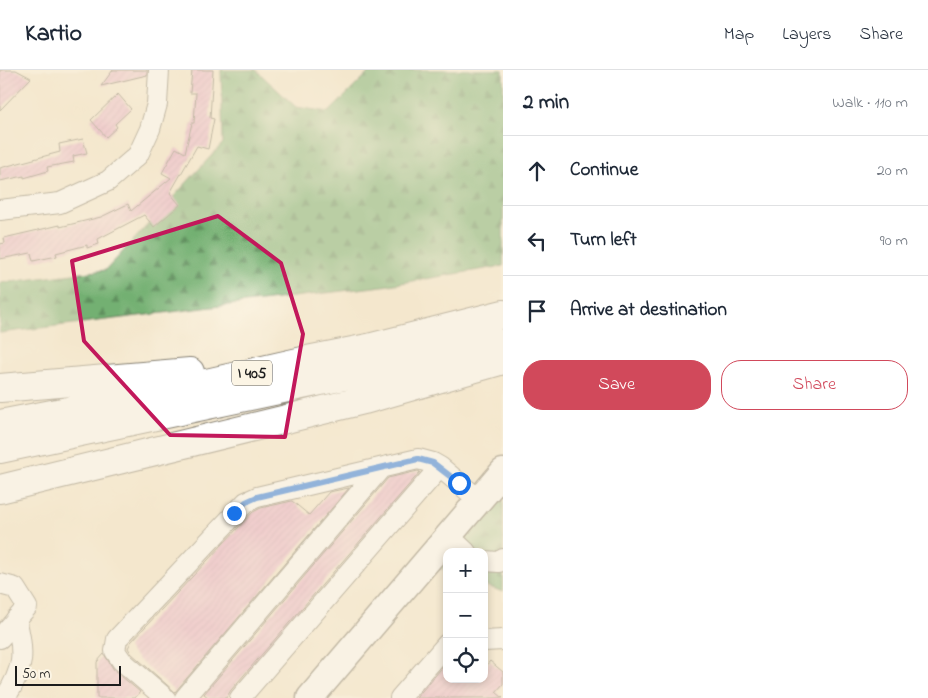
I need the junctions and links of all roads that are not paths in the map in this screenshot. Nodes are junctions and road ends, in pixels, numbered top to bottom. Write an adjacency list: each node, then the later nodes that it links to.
1 (159, 70): 2 (street)
2 (0, 210)
3 (503, 303): 7 (highway, I 405)
4 (503, 314): 10 (highway, I 405)
5 (503, 343): 11 (highway, I 405)
6 (503, 358): 12 (highway, I 405); 16 (highway)
7 (211, 369): 8 (highway); 9 (highway, I 405)
8 (0, 388)
9 (0, 412)
10 (0, 424)
11 (0, 449)
12 (0, 462)
13 (440, 467): 14 (street); 17 (street); 31 (street)
14 (381, 468): 27 (street); 30 (street)
15 (503, 472): 17 (main road)
16 (0, 489)
17 (479, 500): 18 (main road)
18 (457, 544): 28 (main road)
19 (503, 559): 20 (street)
20 (488, 561)
21 (0, 584): 22 (street)
22 (16, 619): 23 (street); 29 (street)
23 (0, 638)
24 (503, 640): 25 (street)
25 (488, 641)
26 (443, 649): 32 (street)
27 (156, 697)
28 (314, 697)
29 (5, 698)
30 (185, 698)
31 (240, 698)
32 (400, 698)

